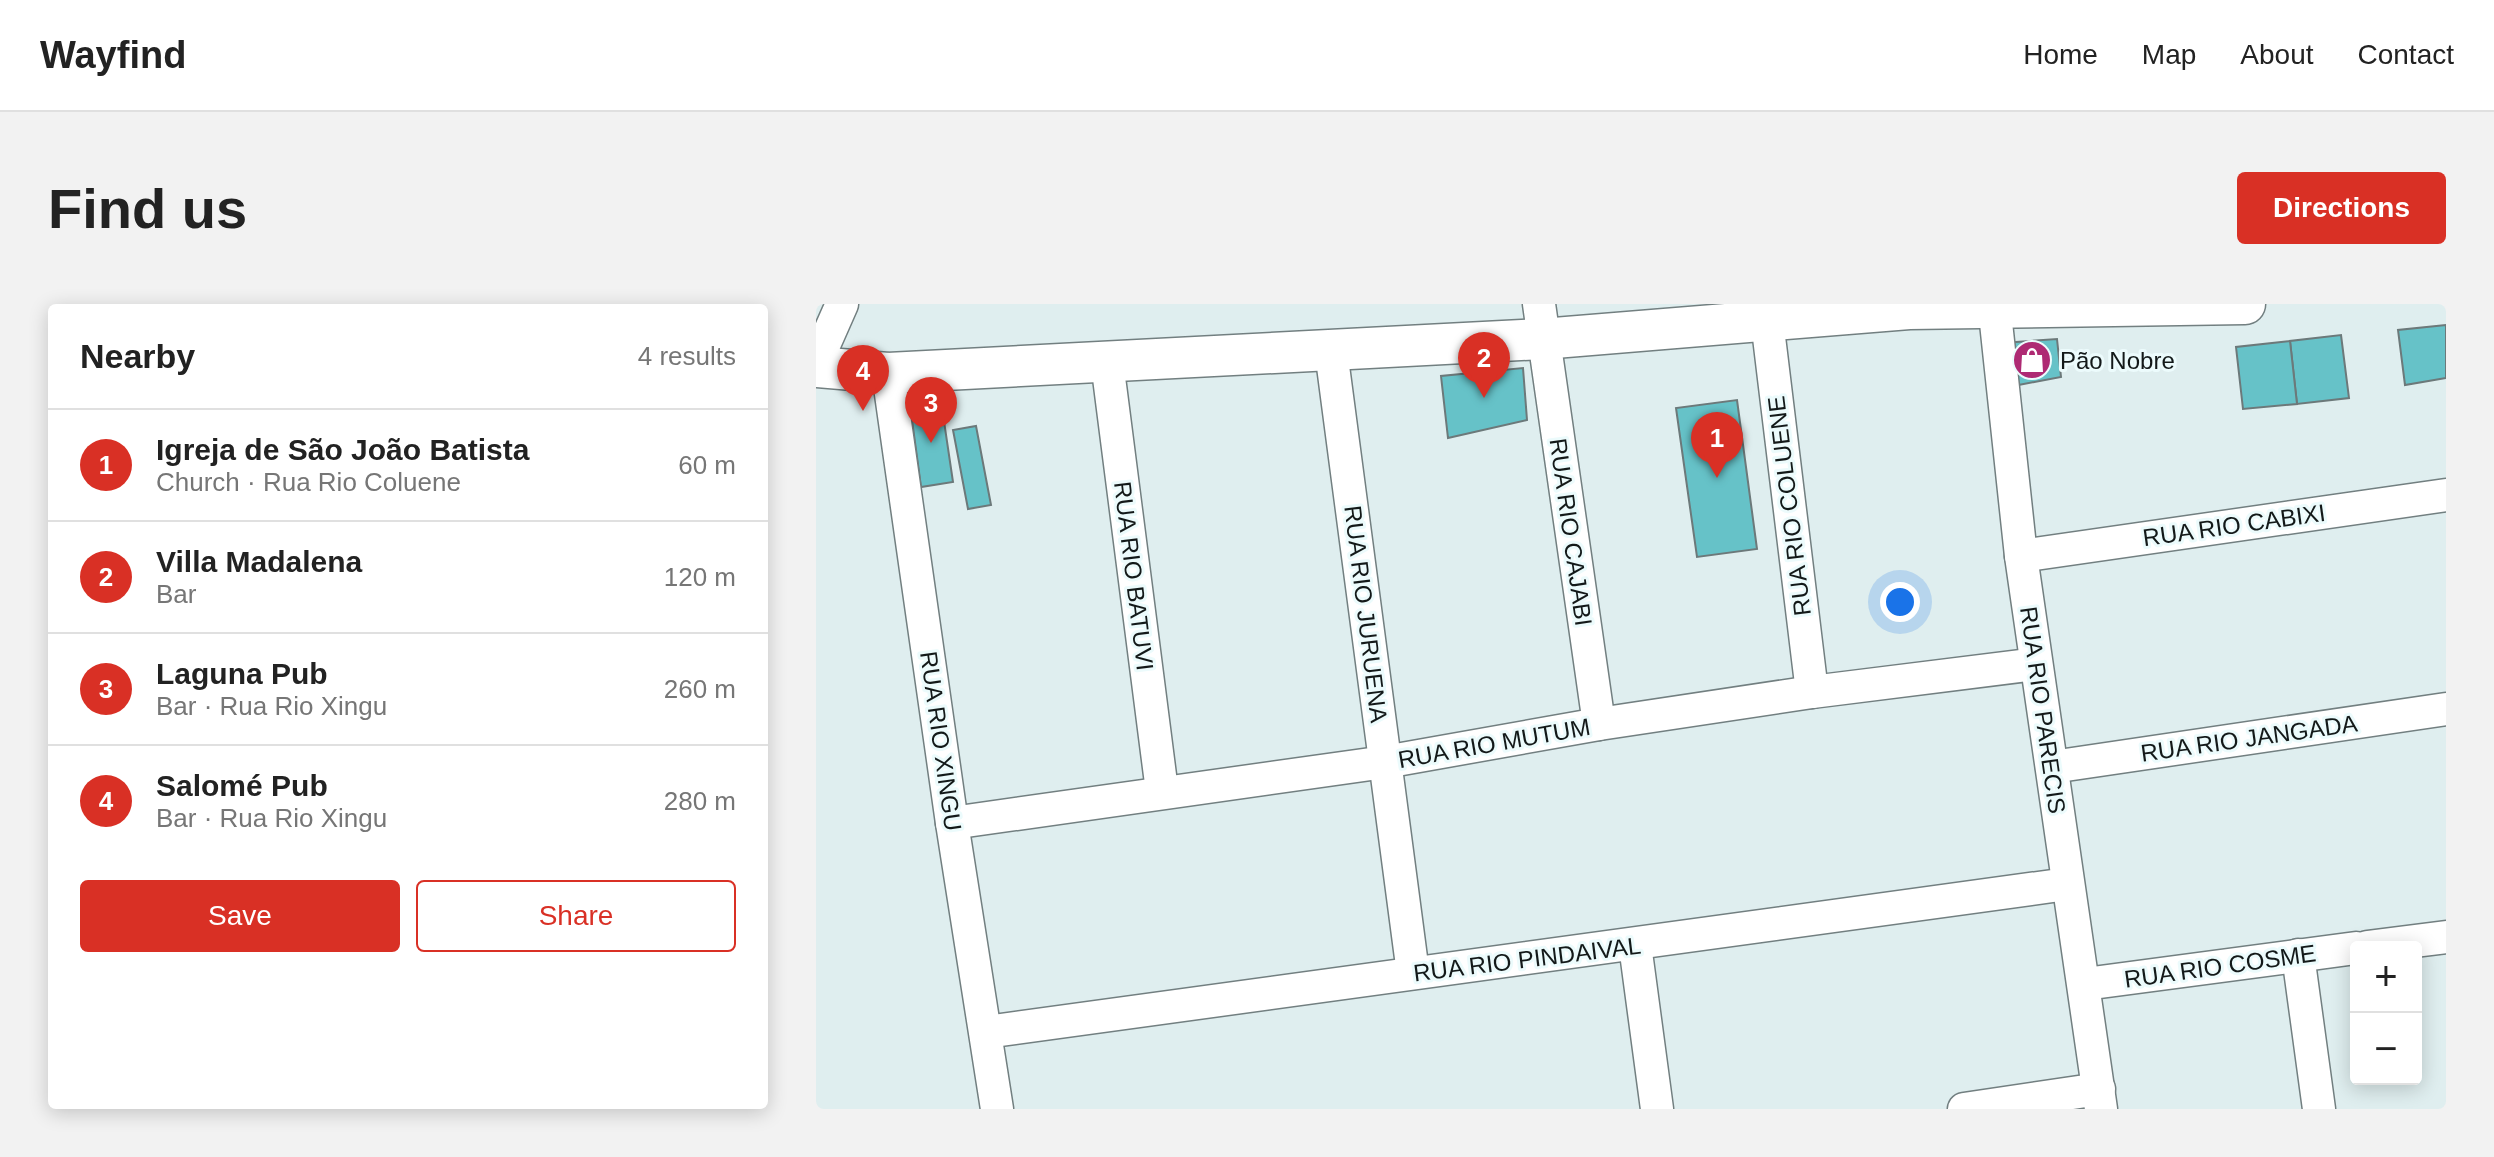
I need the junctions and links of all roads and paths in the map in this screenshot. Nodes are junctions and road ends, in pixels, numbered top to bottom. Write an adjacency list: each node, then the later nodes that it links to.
1 (842, 304): 8 (street)
2 (2236, 304): 3 (main road)
3 (1995, 306): 4 (main road); 11 (street, RUA RIO PARECIS)
4 (1766, 312): 5 (main road); 13 (street, RUA RIO COLUENE)
5 (1541, 321): 6 (main road); 15 (street, RUA RIO CAJABI)
6 (1331, 351): 7 (main road); 16 (street, RUA RIO JURUENA)
7 (1107, 362): 9 (main road); 18 (street, RUA RIO BATUVI)
8 (816, 365): 9 (main road)
9 (888, 373): 19 (street, RUA RIO XINGU)
10 (2446, 495): 11 (street, RUA RIO CABIXI)
11 (2021, 556): 12 (street, RUA RIO PARECIS)
12 (2036, 664): 13 (street, RUA RIO MUTUM); 17 (street, RUA RIO PARECIS)
13 (1812, 692): 15 (street, RUA RIO MUTUM)
14 (2446, 709): 17 (street, RUA RIO JANGADA)
15 (1599, 724): 16 (street, RUA RIO MUTUM)
16 (1385, 762): 18 (street, RUA RIO MUTUM); 26 (street, RUA RIO JURUENA)
17 (2052, 767): 20 (street, RUA RIO PARECIS)
18 (1162, 791): 19 (street, RUA RIO MUTUM)
19 (952, 823): 28 (street, RUA RIO XINGU)
20 (2067, 884): 23 (street, RUA RIO PINDAIVAL); 27 (street, RUA RIO PARECIS)
21 (2446, 937): 22 (street)
22 (2414, 941)
23 (1635, 945): 26 (street, RUA RIO PINDAIVAL); 31 (street)
24 (2350, 949): 25 (street, RUA RIO COSME)
25 (2298, 955): 27 (street, RUA RIO COSME); 33 (street)
26 (1413, 973): 28 (street, RUA RIO PINDAIVAL)
27 (2085, 984): 29 (street, RUA RIO PARECIS)
28 (986, 1032): 30 (street, RUA RIO XINGU)
29 (2100, 1099): 32 (street)
30 (997, 1109)
31 (1657, 1109)
32 (1964, 1109)
33 (2319, 1109)

